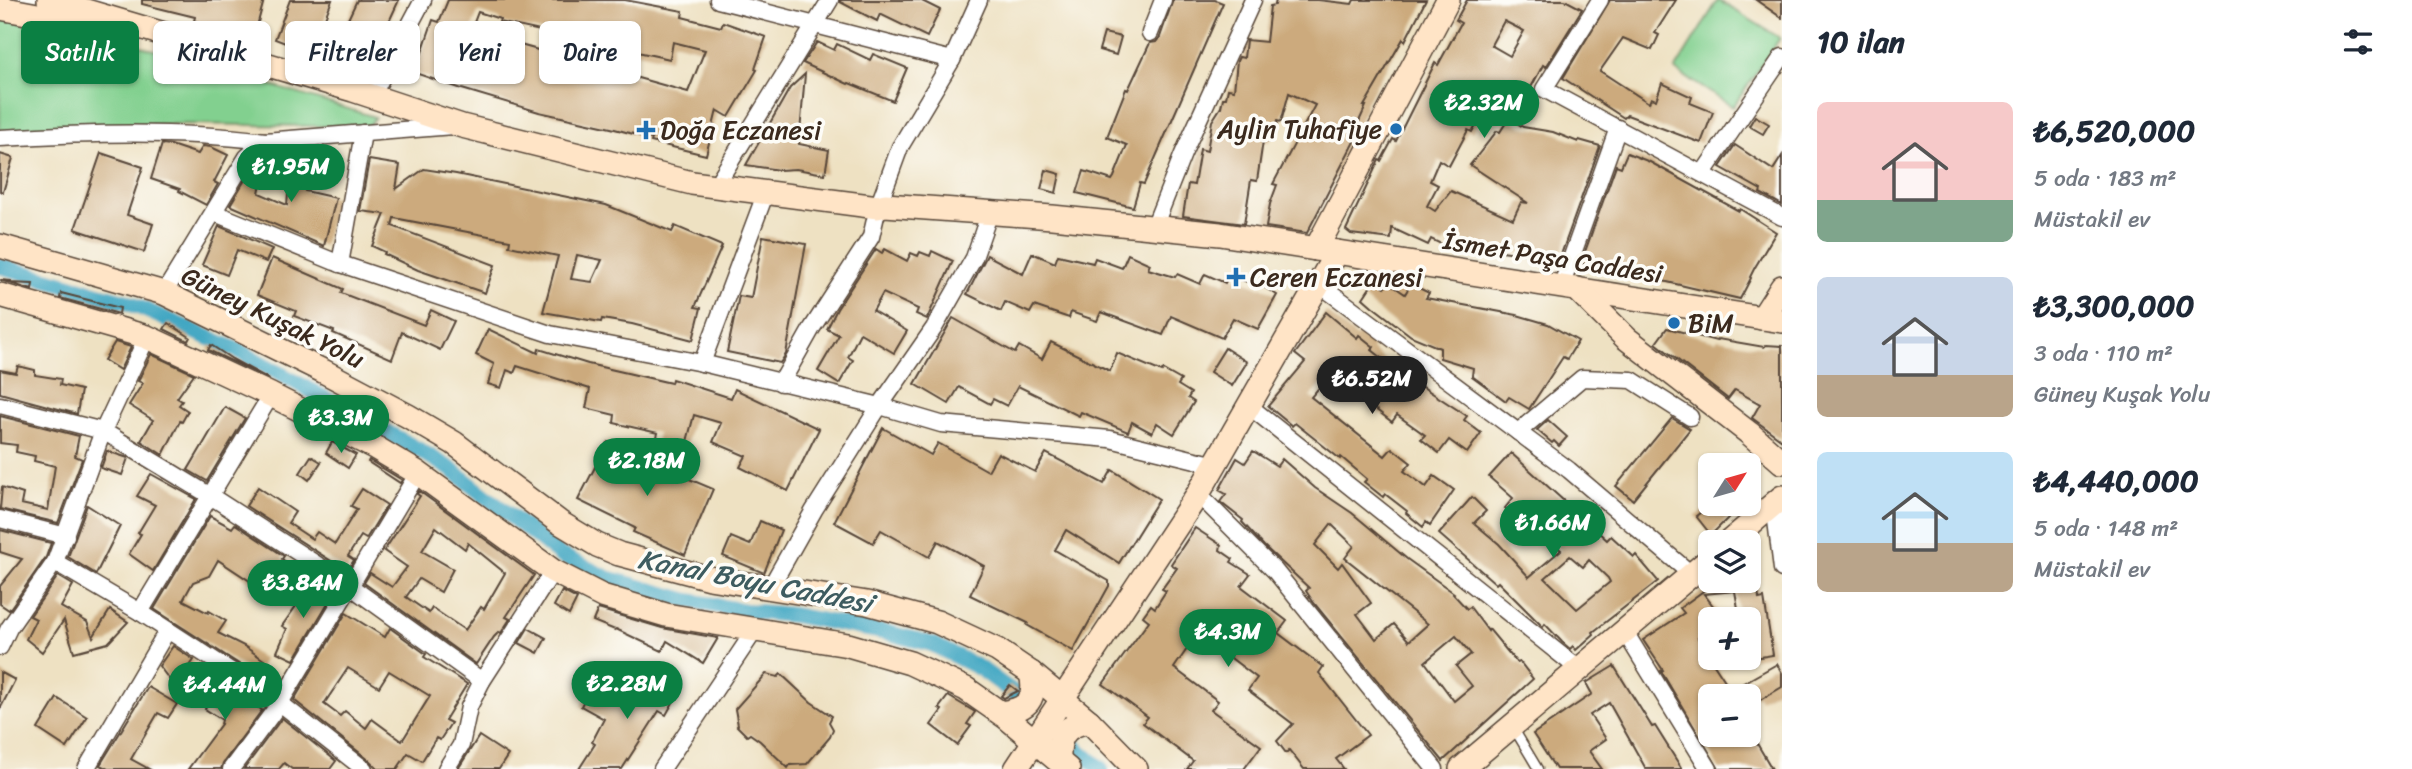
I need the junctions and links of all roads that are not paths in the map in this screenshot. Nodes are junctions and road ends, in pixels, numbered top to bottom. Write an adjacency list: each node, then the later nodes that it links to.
1 (49, 0): 12 (main road)
2 (423, 0): 16 (street)
3 (718, 0): 11 (street)
4 (830, 0): 11 (street)
5 (979, 0): 15 (street)
6 (1163, 0): 13 (street)
7 (1253, 0): 29 (street)
8 (1448, 0): 31 (main road)
9 (1600, 0): 18 (street)
10 (14, 7): 12 (main road)
11 (813, 26): 15 (street); 23 (street)
12 (146, 29): 16 (main road, İsmet Paşa Caddesi)
13 (1150, 33)
14 (1782, 57): 22 (street)
15 (951, 60): 25 (street)
16 (372, 96): 17 (main road, İsmet Paşa Caddesi)
17 (463, 126): 19 (street); 23 (main road, İsmet Paşa Caddesi)
18 (1618, 128): 22 (street); 35 (street)
19 (363, 133): 21 (street); 32 (street)
20 (0, 138): 21 (street)
21 (265, 141): 27 (street)
22 (1703, 173): 28 (street)
23 (716, 185): 24 (main road, İsmet Paşa Caddesi)
24 (766, 192): 25 (main road, İsmet Paşa Caddesi); 40 (street)
25 (878, 207): 26 (main road, İsmet Paşa Caddesi); 41 (street)
26 (990, 212): 29 (main road, İsmet Paşa Caddesi); 44 (street)
27 (215, 213): 32 (street); 36 (street)
28 (1782, 217)
29 (1154, 227): 31 (main road, İsmet Paşa Caddesi)
30 (0, 246): 36 (main road, Güney Kuşak Yolu)
31 (1327, 250): 33 (main road); 35 (main road, İsmet Paşa Caddesi)
32 (340, 264): 40 (street)
33 (1319, 284): 45 (main road); 48 (street)
34 (1782, 287): 38 (main road)
35 (1569, 288): 38 (main road, İsmet Paşa Caddesi); 49 (main road)
36 (164, 293): 64 (main road, Güney Kuşak Yolu)
37 (0, 295): 39 (main road)
38 (1772, 320)
39 (147, 337): 42 (main road); 47 (street)
40 (702, 363): 41 (street)
41 (781, 383): 44 (street)
42 (271, 395): 51 (main road); 53 (street)
43 (0, 405): 47 (street)
44 (880, 406): 50 (street); 64 (street)
45 (1249, 406): 50 (main road); 71 (street)
46 (1690, 417): 48 (street)
47 (103, 431): 53 (street); 57 (street)
48 (1518, 432): 62 (street)
49 (1782, 462)
50 (1216, 465): 52 (main road)
51 (418, 473): 61 (main road); 63 (street)
52 (1198, 494): 74 (main road); 88 (street)
53 (209, 495): 63 (street); 65 (street)
54 (1778, 500): 56 (main road); 60 (street)
55 (0, 519): 57 (street)
56 (1743, 530)
57 (66, 536): 58 (street)
58 (55, 562): 65 (street); 66 (street)
59 (1698, 569): 62 (main road)
60 (1782, 569)
61 (554, 571): 67 (main road); 73 (street)
62 (1691, 575): 69 (main road)
63 (350, 586): 73 (street); 75 (street)
64 (770, 588): 72 (main road, Güney Kuşak Yolu)
65 (140, 612): 68 (street)
66 (5, 627): 70 (street)
67 (755, 630): 76 (main road); 85 (street)
68 (167, 631): 75 (street); 81 (street)
69 (1625, 632): 71 (main road); 91 (street)
70 (0, 647)
71 (1580, 670): 78 (main road)
72 (1031, 673): 74 (main road, Güney Kuşak Yolu); 76 (main road)
73 (482, 681): 84 (street)
74 (1063, 700): 77 (main road, Güney Kuşak Yolu); 79 (main road)
75 (280, 703): 82 (street); 83 (street)
76 (1001, 713): 79 (main road)
77 (1088, 721): 80 (main road); 87 (main road, Güney Kuşak Yolu)
78 (1512, 727): 89 (main road); 90 (lane)
79 (1035, 740): 80 (main road); 86 (main road)
80 (1063, 765)
81 (86, 769)
82 (231, 769)
83 (364, 769)
84 (446, 769)
85 (662, 769)
86 (1016, 769)
87 (1136, 769)
88 (1435, 769)
89 (1461, 769)
90 (1538, 769)
91 (1709, 769)

